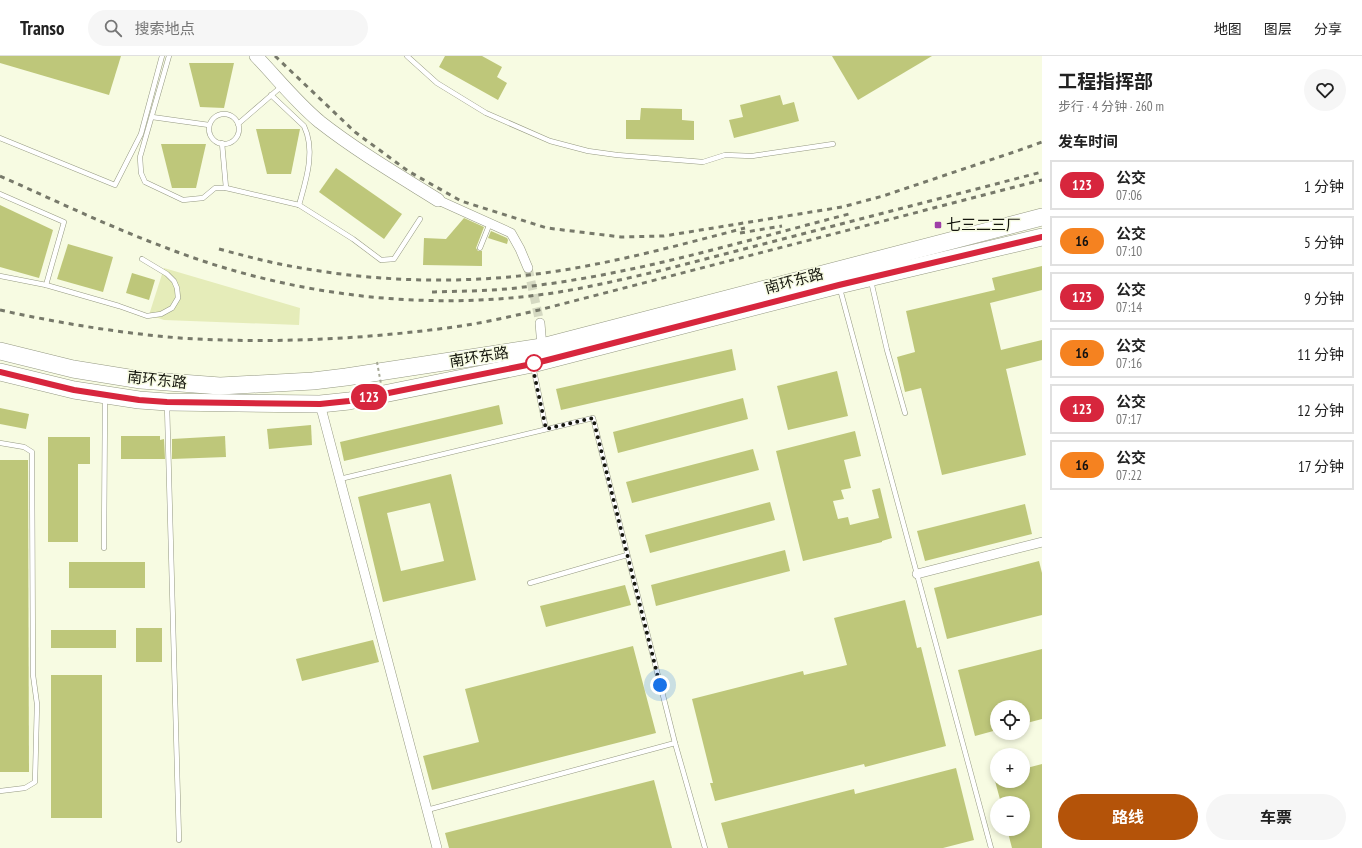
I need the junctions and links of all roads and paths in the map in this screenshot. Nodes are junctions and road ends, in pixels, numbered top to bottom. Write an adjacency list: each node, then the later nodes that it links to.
1 (162, 56): 10 (lane)
2 (169, 56): 7 (lane)
3 (256, 56): 5 (street)
4 (407, 56): 12 (lane)
5 (283, 85): 6 (lane); 15 (street)
6 (271, 95): 8 (lane); 16 (lane)
7 (152, 117): 9 (lane); 13 (lane)
8 (238, 124): 9 (lane); 11 (lane)
9 (210, 125): 11 (lane)
10 (0, 138)
11 (222, 143): 13 (lane)
12 (833, 144)
13 (226, 188): 16 (lane)
14 (0, 194): 26 (lane)
15 (438, 200): 19 (street)
16 (299, 205): 18 (lane)
17 (1042, 217): 29 (highway, 南环东路)
18 (420, 219)
19 (490, 223): 21 (lane); 23 (street)
20 (1042, 237): 25 (highway, 南环东路)
21 (480, 248)
22 (142, 259): 26 (lane)
23 (528, 268)
24 (0, 276): 26 (lane)
25 (870, 278): 27 (highway, 南环东路); 38 (lane)
26 (46, 285)
27 (839, 285): 32 (highway, 南环东路); 45 (lane)
28 (540, 323): 29 (street)
29 (542, 347): 30 (highway, 南环东路)
30 (0, 351)
31 (378, 362): 37 (path, bridge)
32 (532, 364): 36 (highway, 南环东路); 39 (lane)
33 (0, 372): 34 (highway, 南环东路)
34 (105, 395): 35 (highway, 南环东路); 43 (lane)
35 (167, 402): 36 (highway, 南环东路); 50 (lane)
36 (320, 404): 41 (street)
37 (385, 406)
38 (905, 413)
39 (546, 429): 41 (lane); 44 (lane)
40 (0, 443): 48 (lane)
41 (340, 479): 49 (street)
42 (1042, 542): 45 (street)
43 (104, 548)
44 (627, 555): 46 (lane); 47 (lane)
45 (917, 574): 53 (lane)
46 (530, 583)
47 (675, 743): 49 (lane); 52 (lane)
48 (0, 791)
49 (427, 810): 51 (street)
50 (179, 840)
51 (437, 848)
52 (705, 848)
53 (991, 848)

